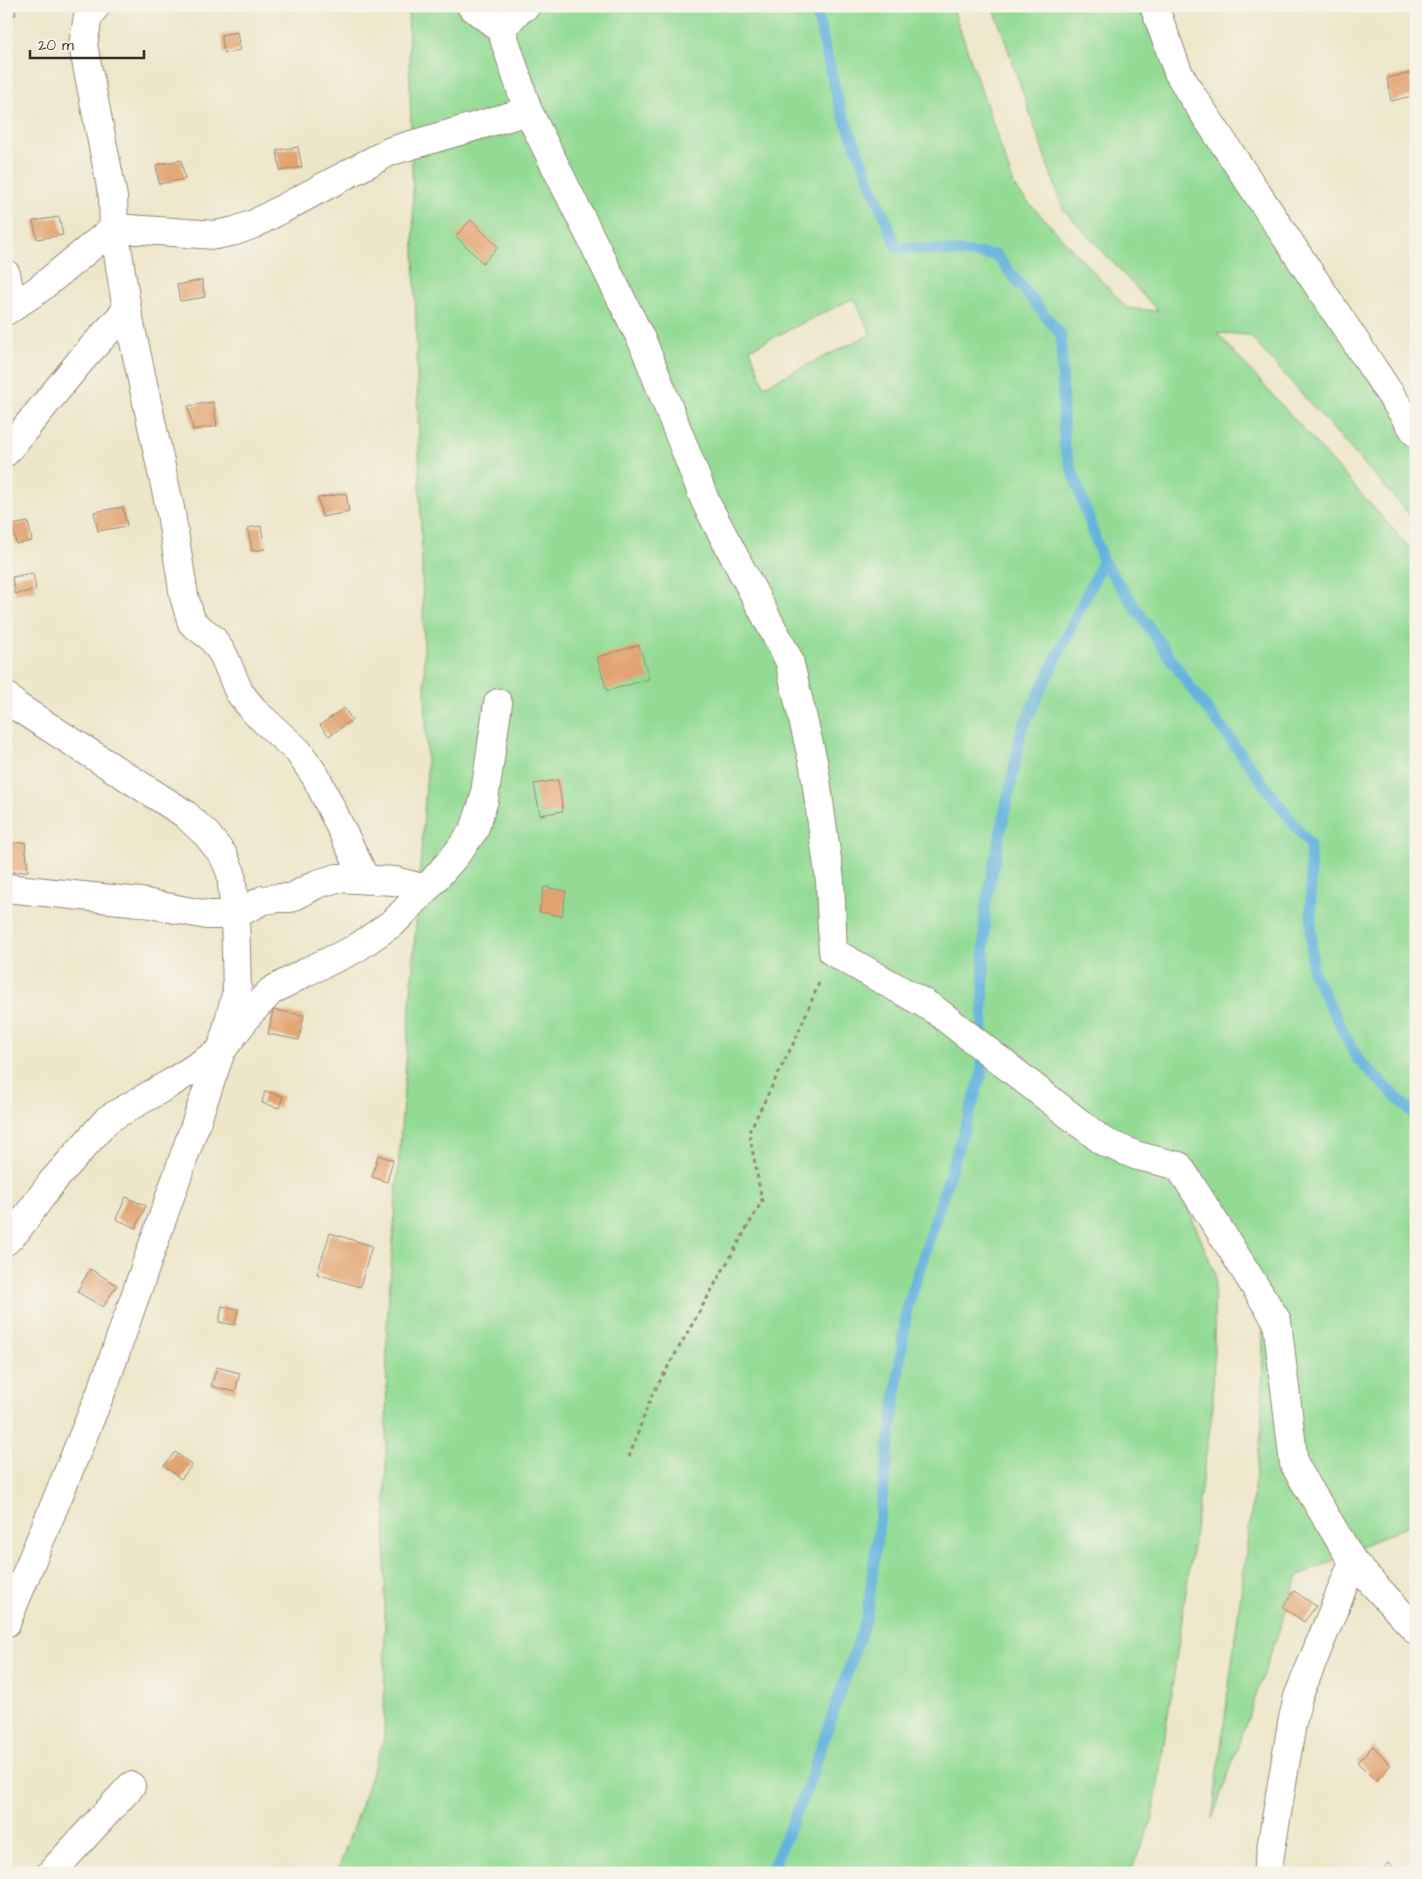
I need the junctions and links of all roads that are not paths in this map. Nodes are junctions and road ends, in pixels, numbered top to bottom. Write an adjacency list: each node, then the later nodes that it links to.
1 (96, 6): 7 (street)
2 (471, 6): 5 (street)
3 (526, 6): 5 (street)
4 (1154, 6): 11 (street)
5 (501, 29): 6 (street)
6 (528, 111): 7 (street); 21 (street)
7 (114, 228): 9 (street); 10 (street)
8 (6, 274): 9 (street)
9 (10, 309)
10 (128, 310): 12 (street); 15 (street)
11 (1416, 433)
12 (6, 452)
13 (6, 696): 18 (street)
14 (498, 703): 17 (street)
15 (366, 880): 17 (street); 18 (street)
16 (6, 888): 18 (street)
17 (426, 890): 19 (street)
18 (236, 915): 19 (street)
19 (221, 1051): 20 (street); 22 (street)
20 (6, 1241)
21 (1353, 1562): 23 (street); 26 (street)
22 (6, 1624)
23 (1416, 1630)
24 (131, 1786): 25 (street)
25 (51, 1873)
26 (1267, 1873)

